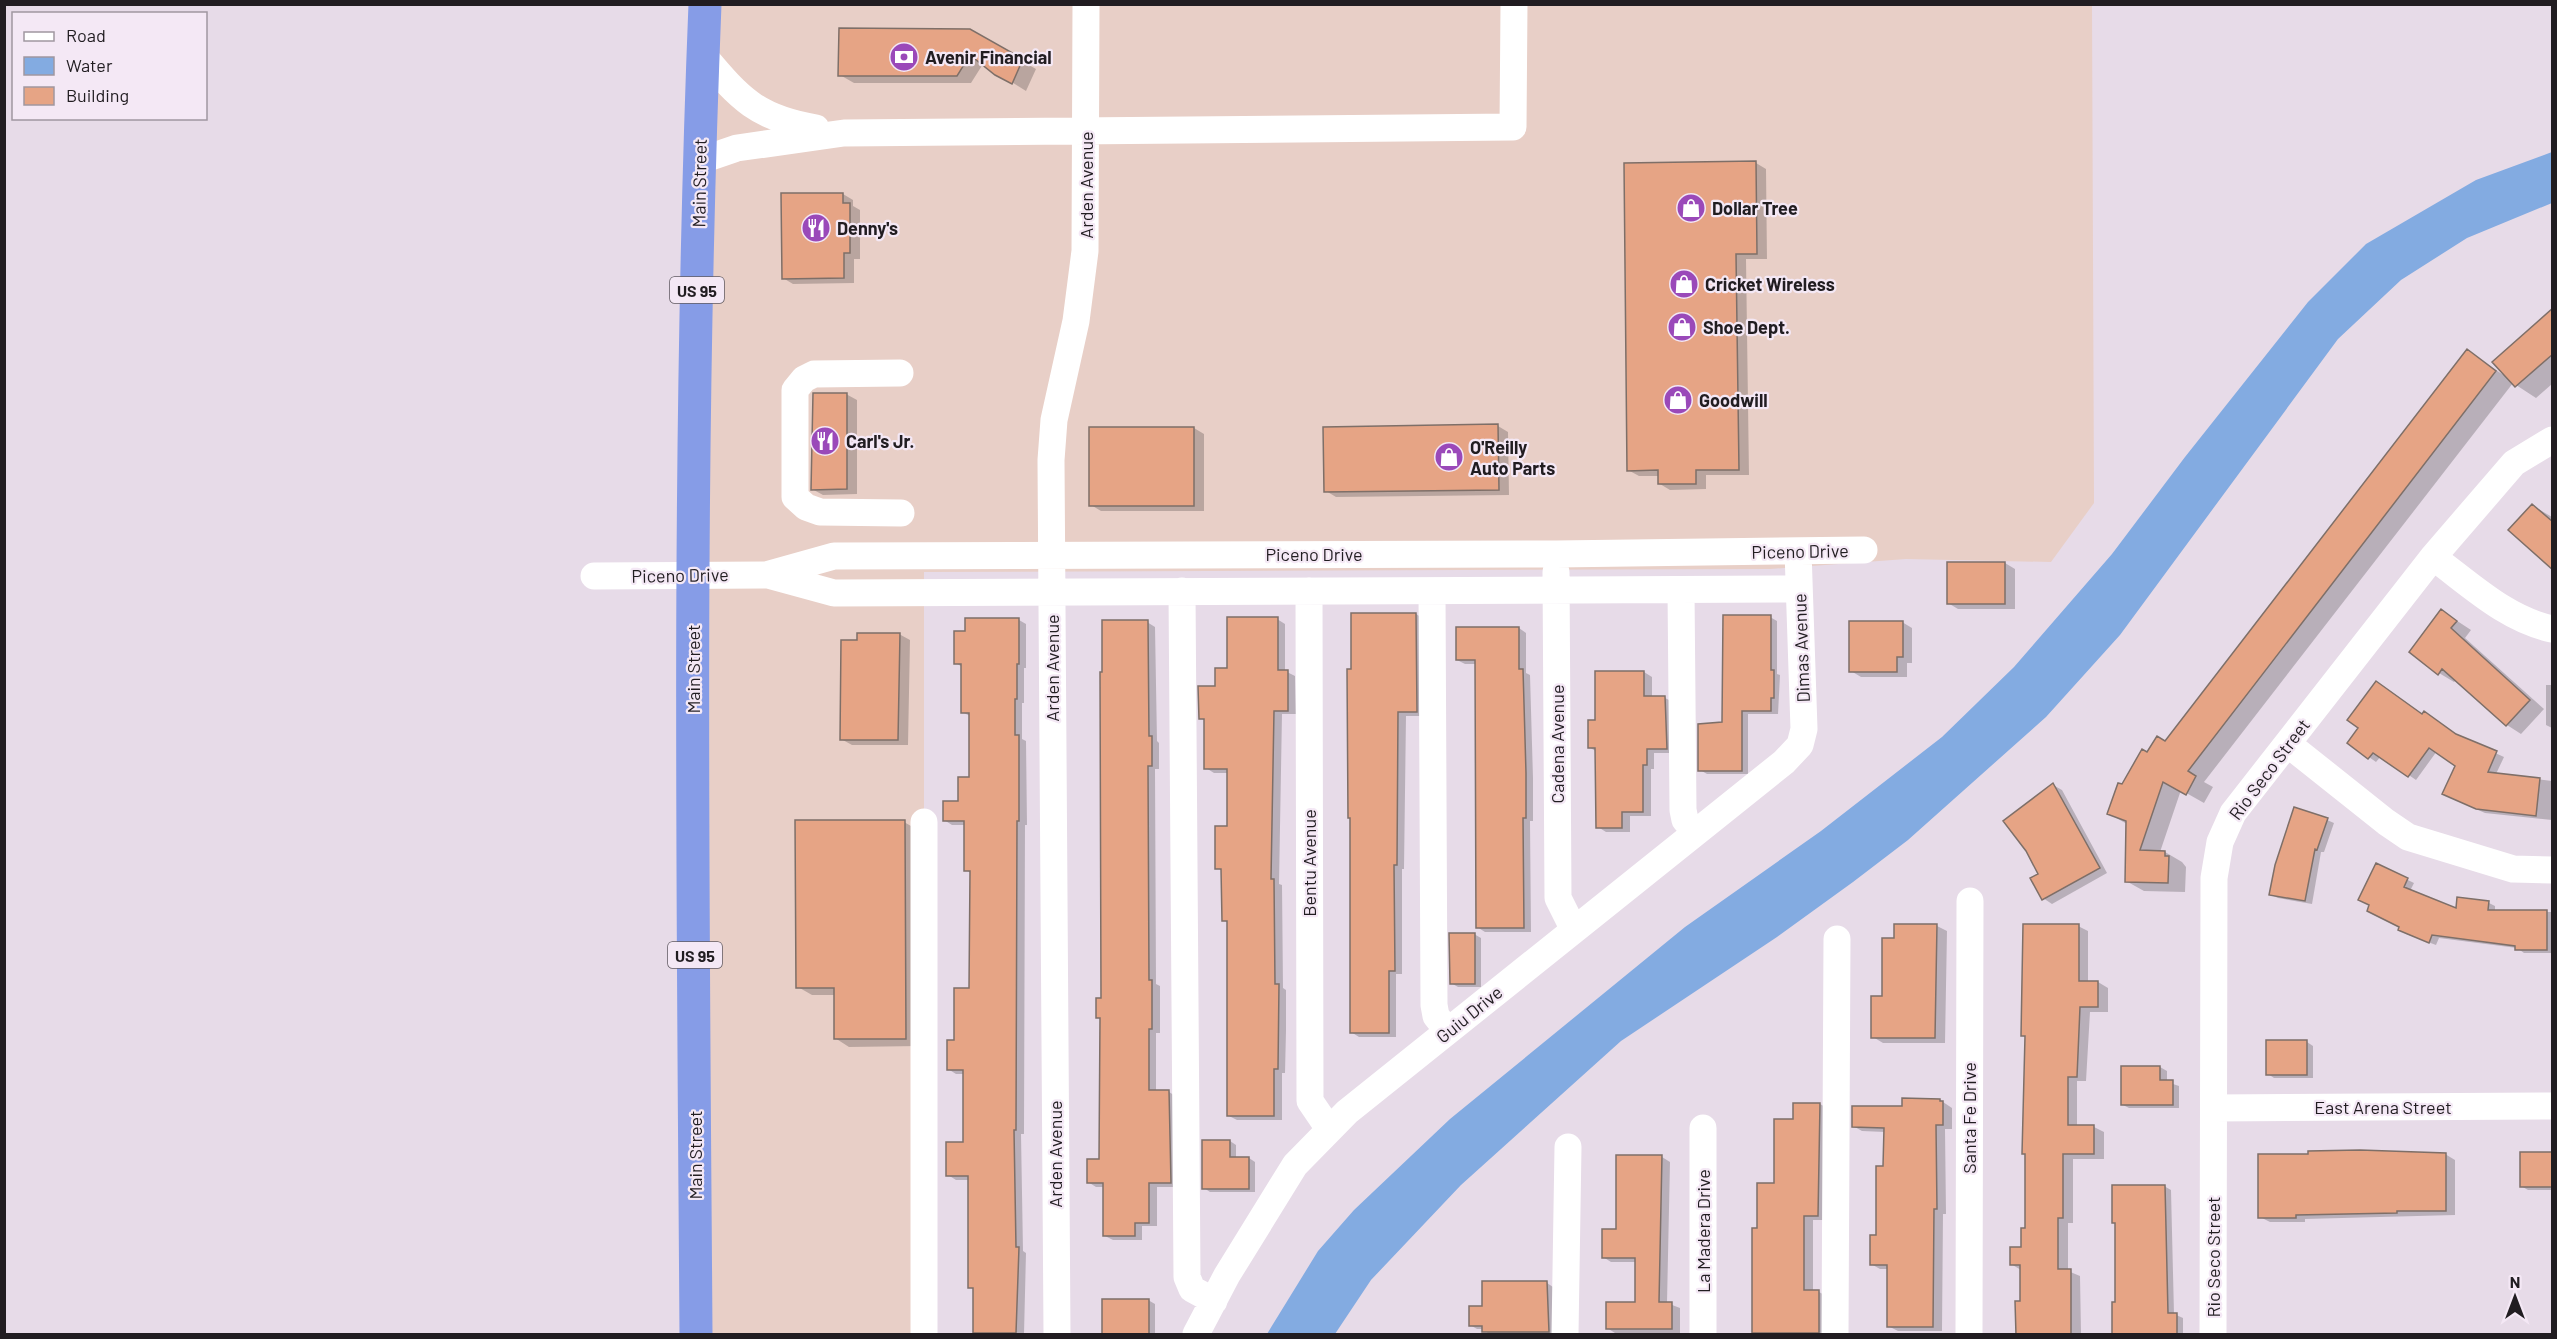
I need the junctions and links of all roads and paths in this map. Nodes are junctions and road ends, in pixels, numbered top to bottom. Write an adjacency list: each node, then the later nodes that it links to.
1 (705, 4): 4 (highway, Main Street / US 95)
2 (1086, 4): 5 (street, Arden Avenue)
3 (1514, 4): 5 (street)
4 (703, 55): 6 (street); 7 (highway, Main Street / US 95)
5 (1086, 130): 6 (street); 14 (street, Arden Avenue)
6 (844, 133): 7 (street)
7 (699, 161): 17 (highway, Main Street / US 95)
8 (900, 373): 10 (street)
9 (2553, 440): 15 (street, Rio Seco Street)
10 (901, 513)
11 (1864, 550): 12 (street, Piceno Drive)
12 (1798, 551): 13 (street, Piceno Drive); 19 (street, Dimas Avenue)
13 (1556, 554): 14 (street, Piceno Drive); 24 (street, Cadena Avenue)
14 (1051, 555): 16 (street, Piceno Drive); 25 (street, Arden Avenue)
15 (2433, 557): 26 (street); 28 (street, Rio Seco Street)
16 (766, 574): 17 (street, Piceno Drive); 25 (street, Piceno Drive)
17 (692, 575): 18 (street, Piceno Drive); 42 (highway, Main Street / US 95)
18 (594, 576)
19 (1799, 589): 20 (street, Piceno Drive); 27 (street, Dimas Avenue)
20 (1681, 590): 24 (street, Piceno Drive); 30 (street)
21 (1182, 591): 22 (street, Piceno Drive); 25 (street, Piceno Drive); 41 (street)
22 (1309, 591): 23 (street, Piceno Drive); 39 (street, Bentu Avenue)
23 (1432, 591): 24 (street, Piceno Drive); 35 (street)
24 (1556, 591): 33 (street, Cadena Avenue)
25 (1052, 592): 44 (street, Arden Avenue)
26 (2553, 629)
27 (1800, 744): 30 (street, Guiu Drive)
28 (2288, 744): 31 (street); 37 (street, Rio Seco Street)
29 (924, 822): 43 (street)
30 (1696, 832): 33 (street, Guiu Drive)
31 (2553, 870)
32 (1970, 901): 49 (street, Santa Fe Drive)
33 (1574, 930): 35 (street, Guiu Drive)
34 (1838, 939): 48 (street)
35 (1448, 1030): 39 (street, Guiu Drive)
36 (2553, 1106): 37 (street, East Arena Street)
37 (2214, 1108): 50 (street, Rio Seco Street)
38 (1704, 1128): 47 (street, La Madera Drive)
39 (1329, 1129): 41 (street, Guiu Drive)
40 (1568, 1147): 46 (street)
41 (1214, 1300): 45 (street, Guiu Drive)
42 (696, 1335)
43 (924, 1335)
44 (1057, 1335)
45 (1196, 1335)
46 (1565, 1335)
47 (1703, 1335)
48 (1835, 1335)
49 (1969, 1335)
50 (2213, 1335)

